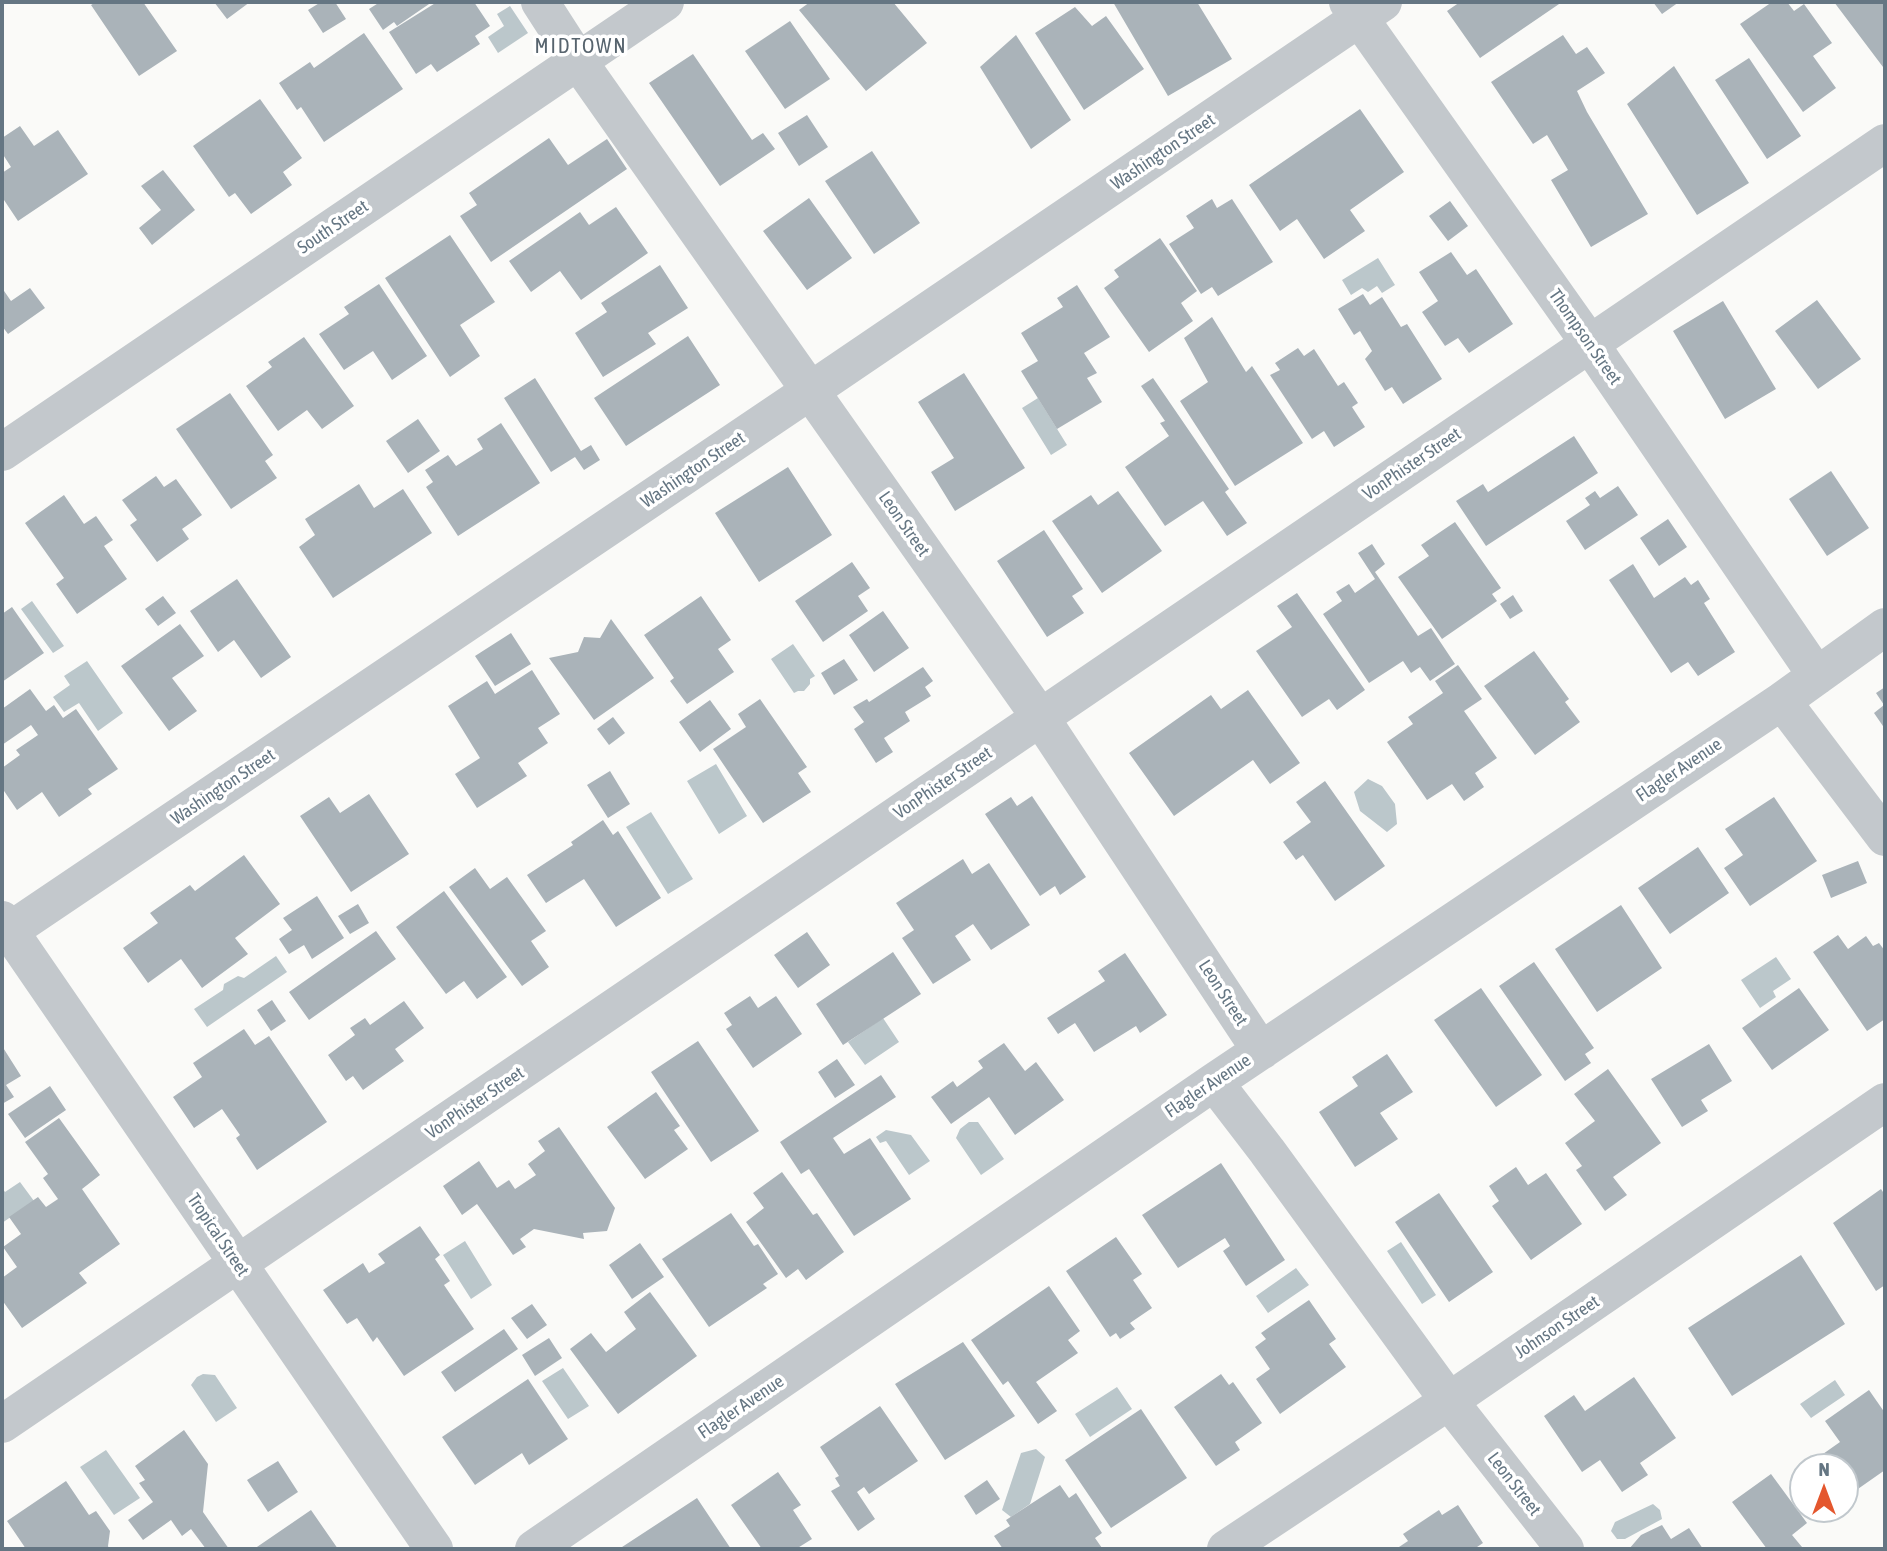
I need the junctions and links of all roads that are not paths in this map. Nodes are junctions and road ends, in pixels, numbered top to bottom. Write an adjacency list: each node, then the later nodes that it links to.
1 (540, 2): 4 (street, Leon Street)
2 (665, 2): 4 (street, South Street)
3 (1364, 7): 6 (street, Thompson Street); 7 (street, Washington Street)
4 (579, 61): 7 (street, Leon Street); 8 (street, South Street)
5 (1885, 143): 6 (street, VonPhister Street)
6 (1590, 344): 10 (street, Thompson Street); 12 (street, VonPhister Street)
7 (810, 391): 12 (street, Leon Street); 14 (street, Washington Street)
8 (2, 452)
9 (1885, 627): 10 (street, Flagler Avenue)
10 (1817, 676): 11 (street, Flagler Avenue)
11 (1782, 701): 13 (street); 15 (street, Flagler Avenue)
12 (1040, 717): 15 (street, Leon Street); 18 (street, VonPhister Street)
13 (1885, 837)
14 (4, 929): 18 (street, Tropical Street)
15 (1261, 1051): 16 (street, Flagler Avenue)
16 (1214, 1082): 19 (street, Leon Street); 21 (street, Flagler Avenue)
17 (1885, 1102): 19 (street, Johnson Street)
18 (238, 1265): 20 (street, VonPhister Street); 22 (street, Tropical Street)
19 (1449, 1401): 23 (street, Johnson Street); 24 (street, Leon Street)
20 (2, 1424)
21 (551, 1545)
22 (434, 1549)
23 (1226, 1549)
24 (1565, 1549)

